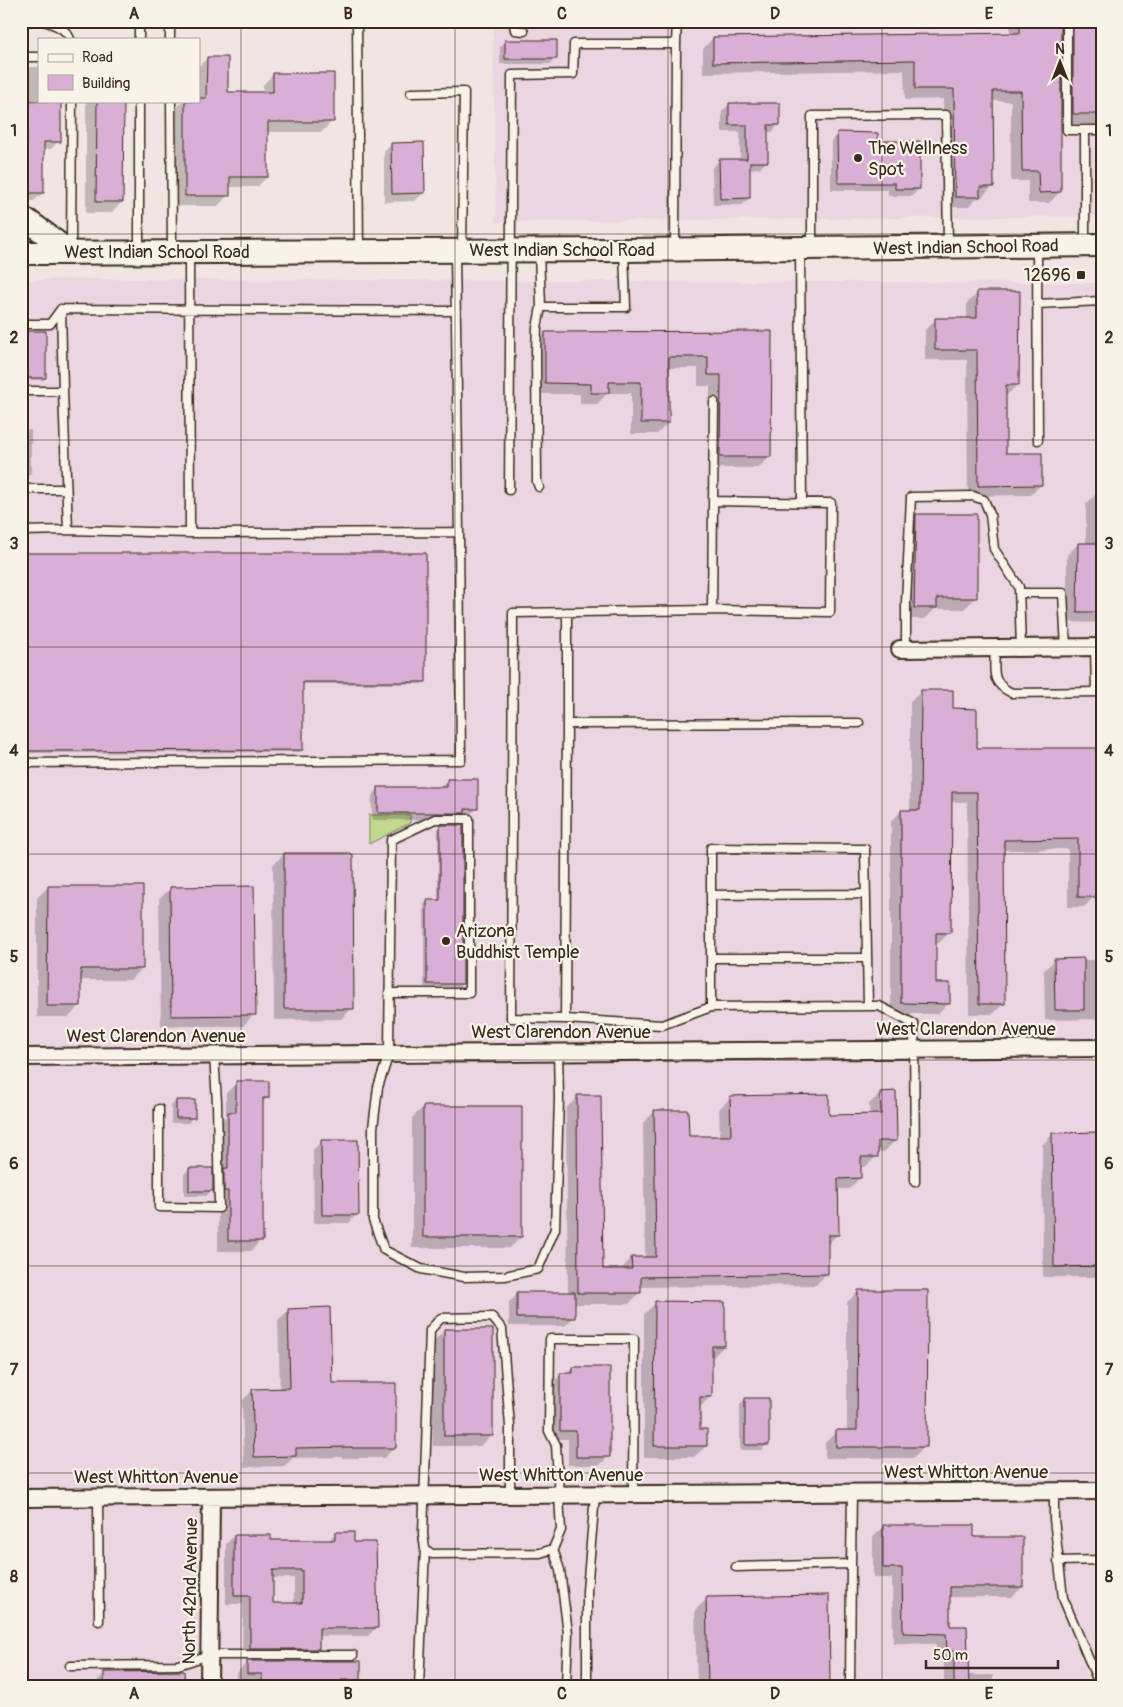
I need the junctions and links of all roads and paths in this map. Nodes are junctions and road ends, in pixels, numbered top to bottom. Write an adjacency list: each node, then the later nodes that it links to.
1 (30, 21): 7 (lane)
2 (44, 21): 11 (lane)
3 (357, 21): 33 (lane)
4 (513, 21): 10 (lane)
5 (677, 21): 14 (lane)
6 (1067, 21): 21 (lane)
7 (21, 22)
8 (170, 28): 13 (lane)
9 (138, 29): 12 (lane)
10 (524, 31)
11 (70, 38)
12 (138, 38)
13 (170, 38)
14 (676, 44): 28 (lane); 30 (lane)
15 (21, 57): 16 (lane)
16 (38, 57)
17 (411, 93): 29 (lane)
18 (72, 102): 37 (lane)
19 (139, 102): 34 (lane)
20 (171, 102): 35 (lane)
21 (1085, 130): 22 (lane); 25 (lane)
22 (1102, 130)
23 (21, 221): 37 (main road)
24 (1037, 246): 25 (main road, West Indian School Road); 26 (main road, West Indian School Road); 39 (lane)
25 (1093, 246)
26 (948, 247): 27 (main road, West Indian School Road); 27 (lane)
27 (806, 248): 28 (main road, West Indian School Road); 54 (lane)
28 (675, 249): 32 (main road, West Indian School Road)
29 (459, 250): 30 (main road, West Indian School Road); 33 (main road, West Indian School Road); 43 (lane)
30 (510, 250): 31 (main road, West Indian School Road); 52 (lane)
31 (540, 250): 32 (main road, West Indian School Road); 40 (lane)
32 (624, 250): 40 (lane)
33 (359, 251): 35 (main road, West Indian School Road)
34 (140, 252): 35 (main road, West Indian School Road); 37 (main road, West Indian School Road)
35 (180, 252): 42 (lane)
36 (21, 253): 37 (main road, West Indian School Road)
37 (71, 253)
38 (1102, 302): 39 (lane)
39 (1037, 304): 48 (lane)
40 (541, 307): 49 (lane)
41 (62, 309): 42 (lane); 44 (lane); 46 (lane)
42 (190, 310): 43 (lane); 58 (lane)
43 (456, 311): 57 (lane)
44 (21, 324)
45 (21, 391): 46 (lane)
46 (63, 391): 51 (lane)
47 (714, 402): 53 (lane)
48 (1038, 440)
49 (540, 488)
50 (21, 489): 51 (lane)
51 (66, 489): 55 (lane)
52 (508, 490)
53 (714, 501): 54 (lane); 60 (lane)
54 (802, 502): 60 (lane)
55 (68, 530): 56 (lane); 58 (lane)
56 (21, 531)
57 (459, 532): 58 (lane); 70 (lane)
58 (190, 533)
59 (1019, 593): 64 (lane); 65 (lane); 66 (lane)
60 (712, 610): 61 (lane)
61 (567, 612): 69 (lane); 78 (lane)
62 (1098, 647): 65 (street); 67 (lane)
63 (995, 648): 64 (street); 66 (street); 67 (lane)
64 (1021, 648): 65 (street)
65 (1066, 648)
66 (903, 649)
67 (1099, 692)
68 (859, 723): 69 (lane)
69 (567, 724): 78 (lane)
70 (21, 763)
71 (711, 894): 72 (lane); 72 (lane); 73 (lane)
72 (866, 894): 74 (lane)
73 (711, 958): 74 (lane); 77 (lane)
74 (867, 958): 76 (lane)
75 (389, 993): 75 (lane); 82 (lane)
76 (868, 1006): 77 (lane); 80 (lane)
77 (711, 1007): 78 (lane)
78 (565, 1019)
79 (1102, 1048): 80 (street, West Clarendon Avenue)
80 (914, 1050): 81 (street, West Clarendon Avenue); 86 (lane)
81 (558, 1052): 82 (street, West Clarendon Avenue); 82 (lane)
82 (389, 1054): 83 (street, West Clarendon Avenue)
83 (214, 1055): 84 (street, West Clarendon Avenue); 85 (lane)
84 (21, 1057)
85 (159, 1109)
86 (915, 1182)
87 (1102, 1491): 88 (street, West Whitton Avenue)
88 (1054, 1492): 89 (street, West Whitton Avenue); 100 (lane)
89 (852, 1493): 90 (street, West Whitton Avenue); 102 (lane)
90 (633, 1494): 92 (lane); 93 (street, West Whitton Avenue)
91 (510, 1495): 92 (street, West Whitton Avenue); 94 (street, West Whitton Avenue); 94 (lane)
92 (558, 1495): 93 (street, West Whitton Avenue); 99 (lane)
93 (595, 1495): 111 (lane)
94 (424, 1496): 95 (street, West Whitton Avenue); 98 (lane)
95 (211, 1497): 97 (street, West Whitton Avenue); 105 (street, North 42nd Avenue)
96 (21, 1498): 97 (street, West Whitton Avenue)
97 (98, 1498): 104 (lane)
98 (425, 1549): 99 (lane); 109 (lane)
99 (553, 1549): 110 (lane)
100 (1058, 1560): 101 (lane); 113 (lane)
101 (1102, 1560)
102 (851, 1564): 103 (lane); 112 (lane)
103 (736, 1567)
104 (99, 1620)
105 (209, 1655): 106 (lane); 107 (lane); 108 (street, North 42nd Avenue)
106 (354, 1655)
107 (70, 1666)
108 (208, 1686)
109 (419, 1686)
110 (566, 1686)
111 (588, 1686)
112 (850, 1686)
113 (1100, 1686)

